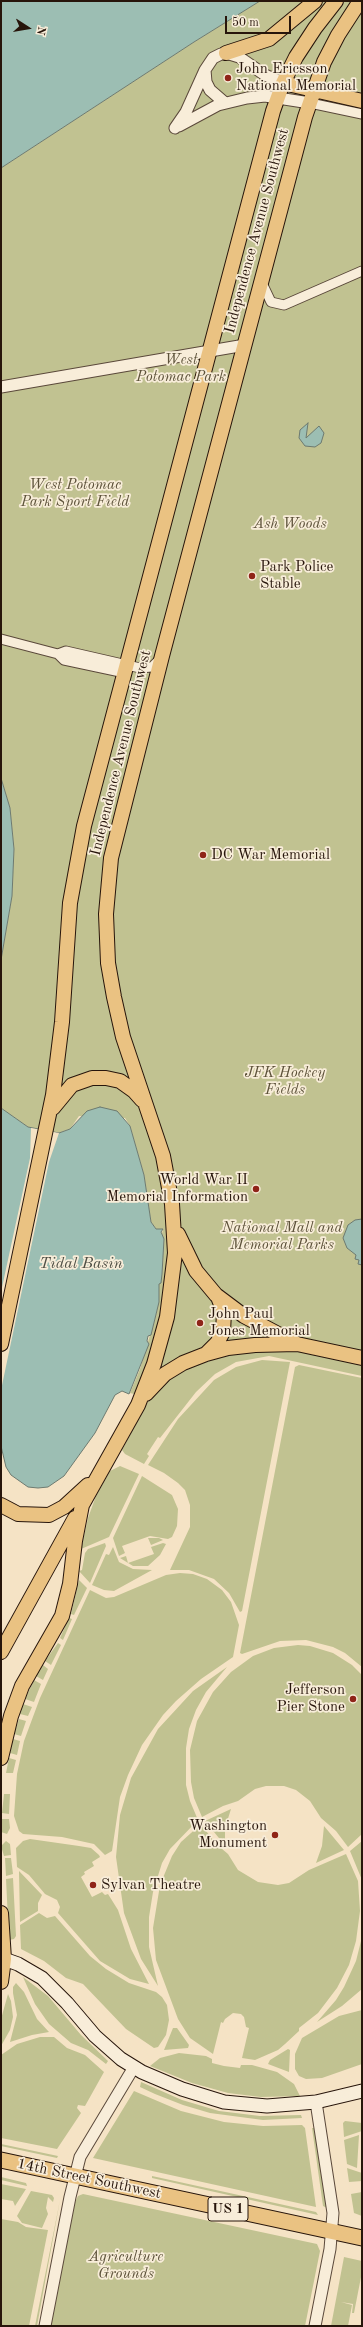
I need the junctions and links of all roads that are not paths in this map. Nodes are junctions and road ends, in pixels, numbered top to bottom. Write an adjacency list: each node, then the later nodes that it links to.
1 (315, 1): 4 (main road)
2 (336, 1): 6 (main road, Independence Avenue Southwest)
3 (360, 1): 8 (main road, Independence Avenue Southwest)
4 (226, 53): 5 (street); 6 (street)
5 (205, 70): 10 (street); 10 (street)
6 (283, 83): 7 (main road, Independence Avenue Southwest); 8 (main road)
7 (277, 97): 8 (street); 10 (street); 15 (main road, Independence Avenue Southwest)
8 (311, 97): 9 (main road); 11 (street); 13 (main road, Independence Avenue Southwest)
9 (362, 101)
10 (225, 103)
11 (362, 114)
12 (362, 271): 13 (street)
13 (261, 282): 14 (main road, Independence Avenue Southwest)
14 (245, 345): 15 (street); 18 (main road, Independence Avenue Southwest)
15 (209, 351): 16 (street); 19 (main road, Independence Avenue Southwest)
16 (1, 387)
17 (1, 638): 19 (street)
18 (162, 656): 19 (street); 20 (main road, Independence Avenue Southwest)
19 (126, 669): 21 (main road, Independence Avenue Southwest)
20 (147, 1107): 21 (main road); 22 (main road, Independence Avenue Southwest)
21 (49, 1113): 24 (main road, Independence Avenue Southwest)
22 (174, 1221): 23 (main road); 28 (main road, Independence Avenue Southwest)
23 (216, 1294): 25 (main road); 26 (main road)
24 (1, 1344)
25 (297, 1344): 26 (main road); 27 (main road)
26 (206, 1354): 28 (main road)
27 (362, 1358)
28 (138, 1405): 29 (main road, Independence Avenue Southwest)
29 (104, 1469): 30 (main road); 31 (main road, Independence Avenue Southwest)
30 (1, 1504)
31 (82, 1505): 32 (main road); 33 (main road, Independence Avenue Southwest)
32 (1, 1652)
33 (1, 1758)
34 (1, 1913): 35 (main road)
35 (3, 1959): 36 (main road); 37 (main road)
36 (1, 1982)
37 (134, 2067): 39 (main road); 41 (street)
38 (362, 2091): 39 (main road)
39 (316, 2102): 42 (street)
40 (1, 2160): 41 (highway, 14th Street Southwest / US 1)
41 (75, 2176): 42 (highway, 14th Street Southwest / US 1); 44 (street)
42 (332, 2232): 43 (highway, US 1); 45 (street)
43 (362, 2238)
44 (45, 2326)
45 (315, 2326)

